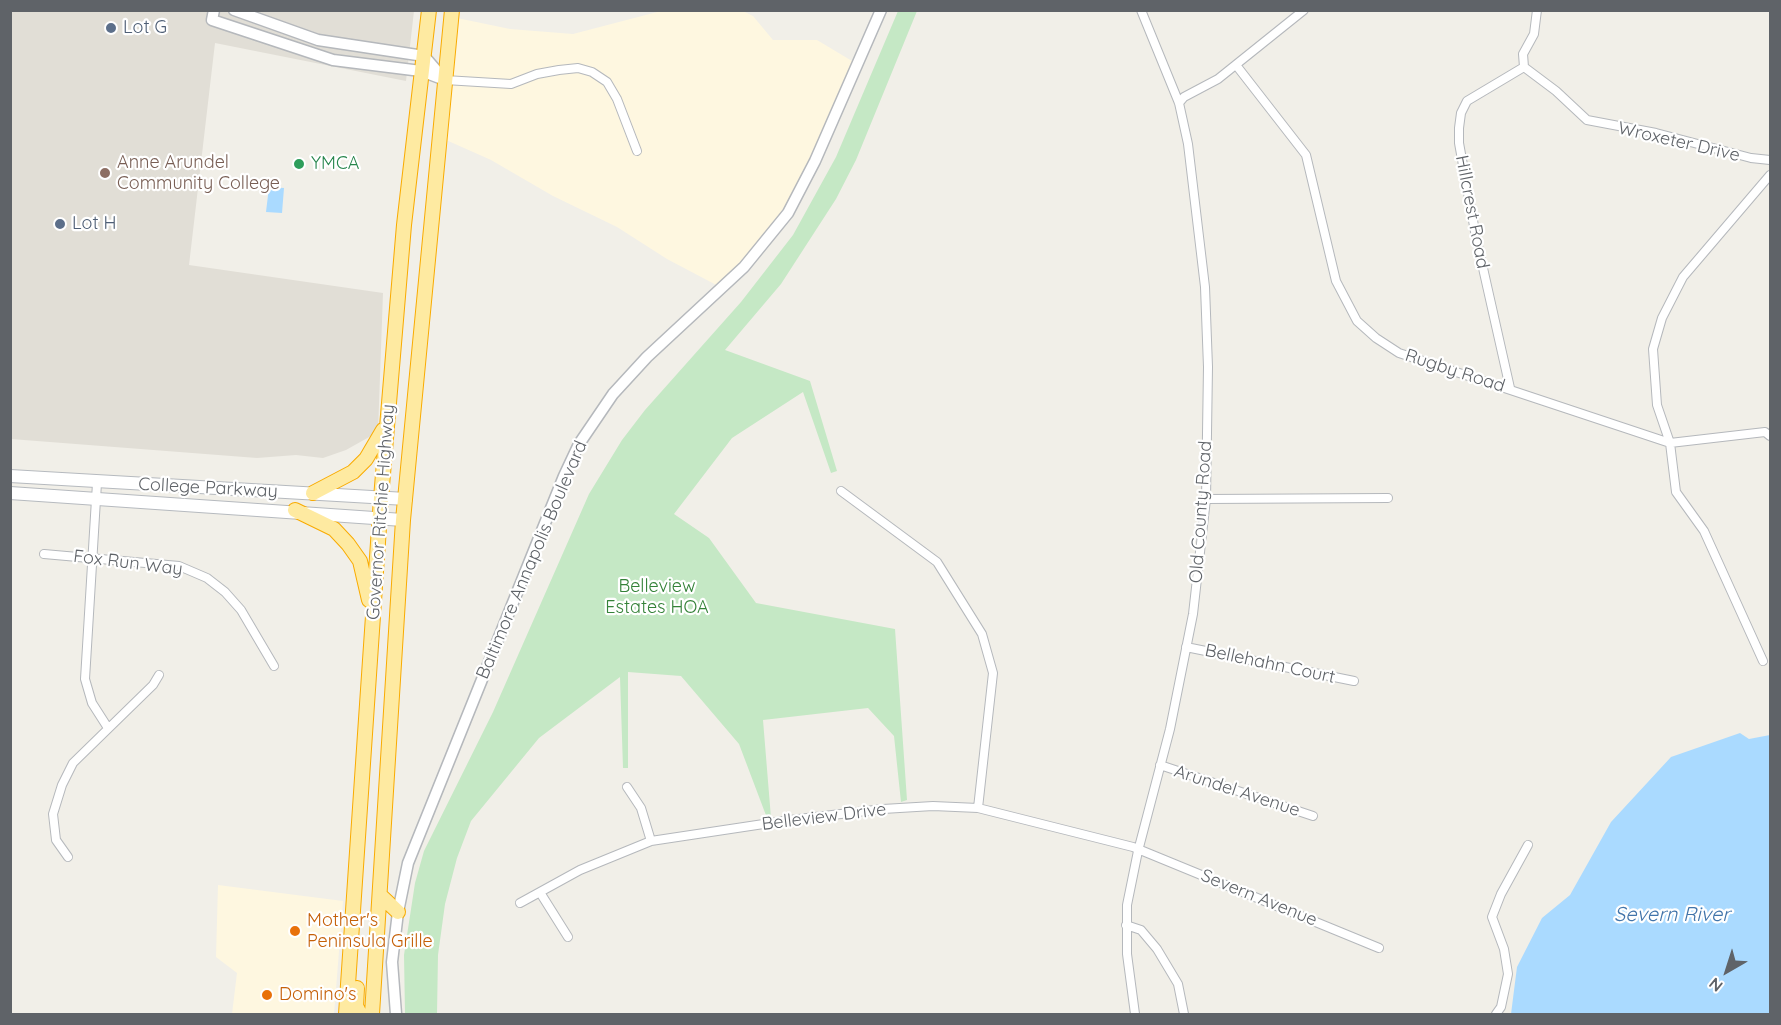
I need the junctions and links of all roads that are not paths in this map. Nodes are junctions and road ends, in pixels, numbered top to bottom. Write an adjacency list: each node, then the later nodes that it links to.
1 (234, 10): 9 (street)
2 (429, 10): 9 (highway, Governor Ritchie Highway)
3 (452, 10): 13 (highway, Governor Ritchie Highway)
4 (881, 10): 56 (street, Baltimore Annapolis Boulevard)
5 (1141, 10): 14 (street, Old County Road)
6 (1304, 10): 10 (street)
7 (1537, 10): 11 (street)
8 (213, 15): 12 (street)
9 (424, 56): 12 (highway, Governor Ritchie Highway); 13 (street)
10 (1236, 65): 14 (street); 18 (street, Rugby Road)
11 (1524, 67): 16 (street, Wroxeter Drive); 18 (street, Hillcrest Road)
12 (421, 71): 13 (street); 19 (highway, Governor Ritchie Highway)
13 (445, 80): 15 (street); 30 (highway, Governor Ritchie Highway)
14 (1179, 103): 31 (street, Old County Road)
15 (636, 151)
16 (1770, 160)
17 (1770, 175): 21 (street)
18 (1510, 388): 21 (street, Rugby Road)
19 (387, 423): 26 (highway); 27 (highway, Governor Ritchie Highway)
20 (1770, 436): 21 (street, Rugby Road)
21 (1670, 443): 39 (street)
22 (10, 476): 23 (main road, College Parkway)
23 (97, 483): 26 (main road, College Parkway); 29 (street)
24 (841, 491): 46 (street)
25 (10, 493): 29 (main road, College Parkway)
26 (313, 493): 27 (main road, College Parkway)
27 (381, 498): 30 (main road, College Parkway); 33 (highway, Governor Ritchie Highway)
28 (1388, 498): 31 (street)
29 (96, 499): 32 (main road, College Parkway); 36 (street)
30 (406, 499): 34 (highway, Governor Ritchie Highway)
31 (1206, 499): 38 (street, Old County Road)
32 (295, 510): 33 (main road, College Parkway); 37 (highway)
33 (379, 518): 34 (main road, College Parkway); 37 (highway, Governor Ritchie Highway)
34 (403, 519): 54 (highway, Governor Ritchie Highway)
35 (44, 554): 36 (street, Fox Run Way)
36 (91, 557): 40 (street, Fox Run Way); 43 (street)
37 (373, 621): 52 (highway, Governor Ritchie Highway)
38 (1186, 647): 42 (street, Bellehahn Court); 44 (street, Old County Road)
39 (1763, 661)
40 (273, 666)
41 (159, 675): 43 (street)
42 (1354, 681)
43 (108, 728): 51 (street)
44 (1160, 765): 47 (street, Arundel Avenue); 50 (street, Old County Road)
45 (627, 787): 48 (street)
46 (978, 808): 48 (street, Belleview Drive); 50 (street, Belleview Drive)
47 (1313, 816)
48 (651, 841): 53 (street, Belleview Drive)
49 (1528, 845): 66 (street)
50 (1138, 851): 57 (street, Old County Road); 59 (street, Severn Avenue)
51 (68, 857)
52 (355, 878): 60 (highway, Governor Ritchie Highway); 61 (highway)
53 (541, 894): 55 (street, Belleview Drive); 58 (street)
54 (380, 895): 56 (highway); 62 (highway, Governor Ritchie Highway)
55 (520, 903)
56 (398, 912): 63 (street, Baltimore Annapolis Boulevard)
57 (1126, 925): 64 (street, Old County Road); 65 (street)
58 (568, 937)
59 (1379, 948)
60 (346, 1014)
61 (360, 1014)
62 (372, 1014)
63 (396, 1014)
64 (1135, 1014)
65 (1184, 1014)
66 (1496, 1014)

